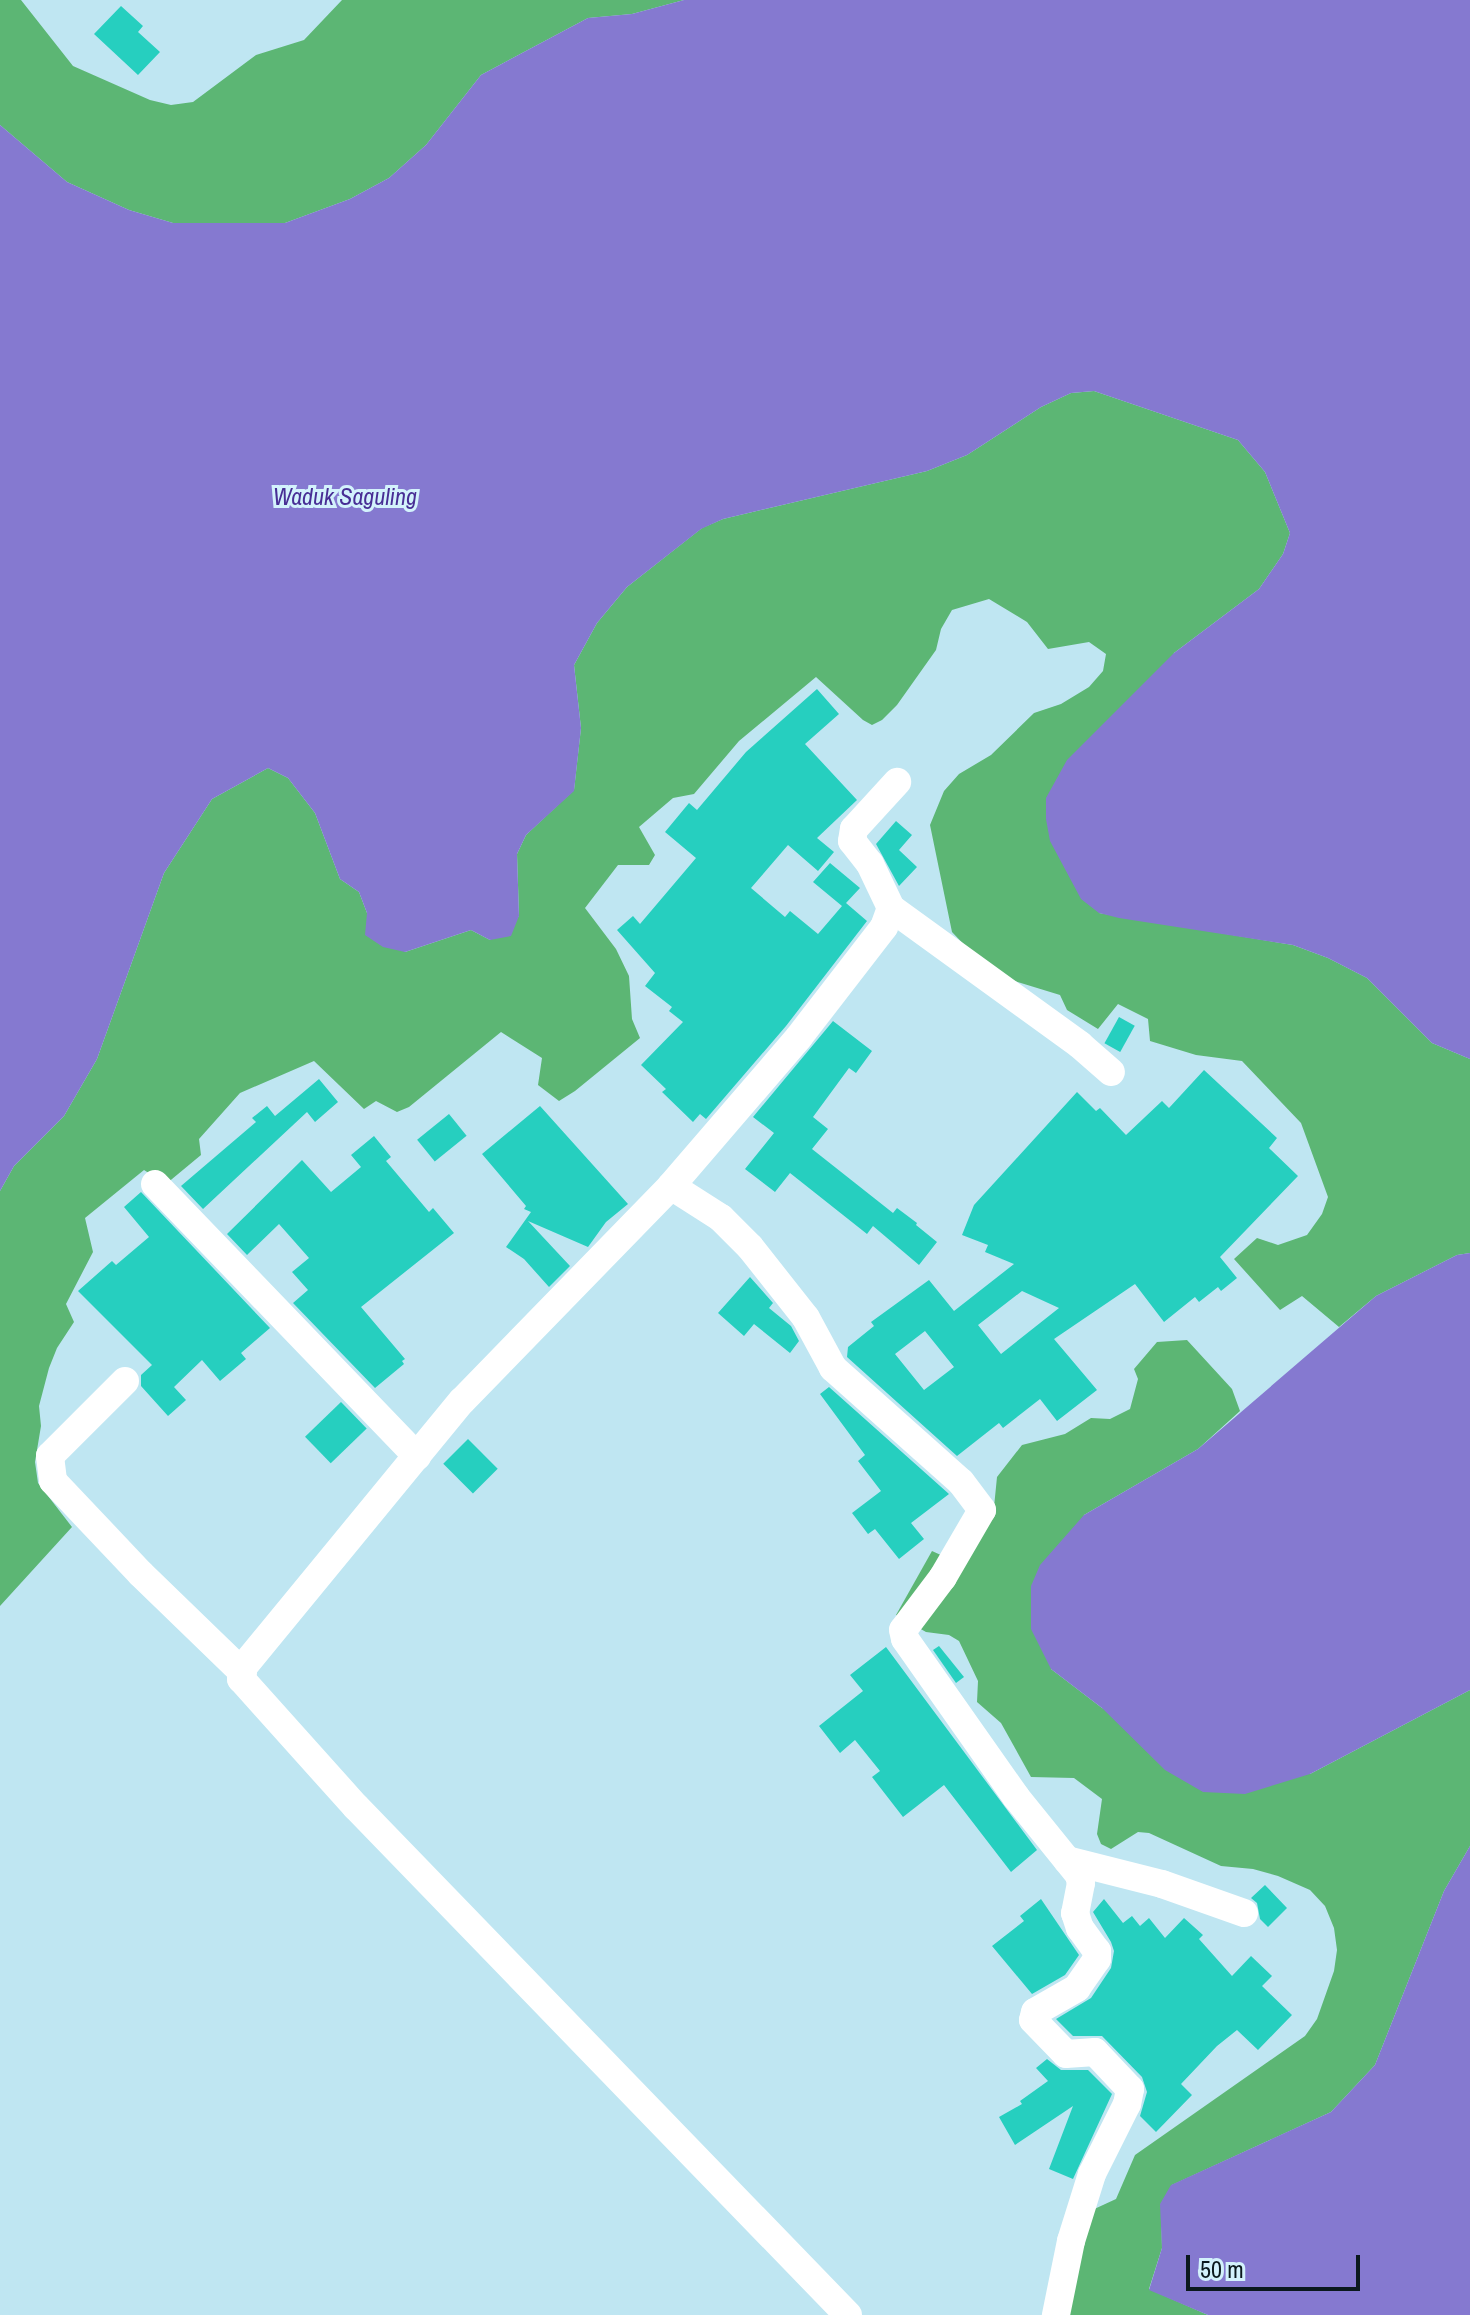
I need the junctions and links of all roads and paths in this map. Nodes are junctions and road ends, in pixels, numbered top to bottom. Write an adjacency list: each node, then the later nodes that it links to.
1 (897, 782): 2 (street)
2 (891, 908): 3 (street); 5 (street)
3 (1111, 1072)
4 (155, 1184): 7 (street)
5 (671, 1186): 7 (street); 9 (street)
6 (125, 1381): 8 (street)
7 (417, 1456): 8 (street)
8 (243, 1673): 11 (street)
9 (1067, 1860): 10 (street); 12 (street)
10 (1244, 1913)
11 (848, 2315)
12 (1056, 2315)

